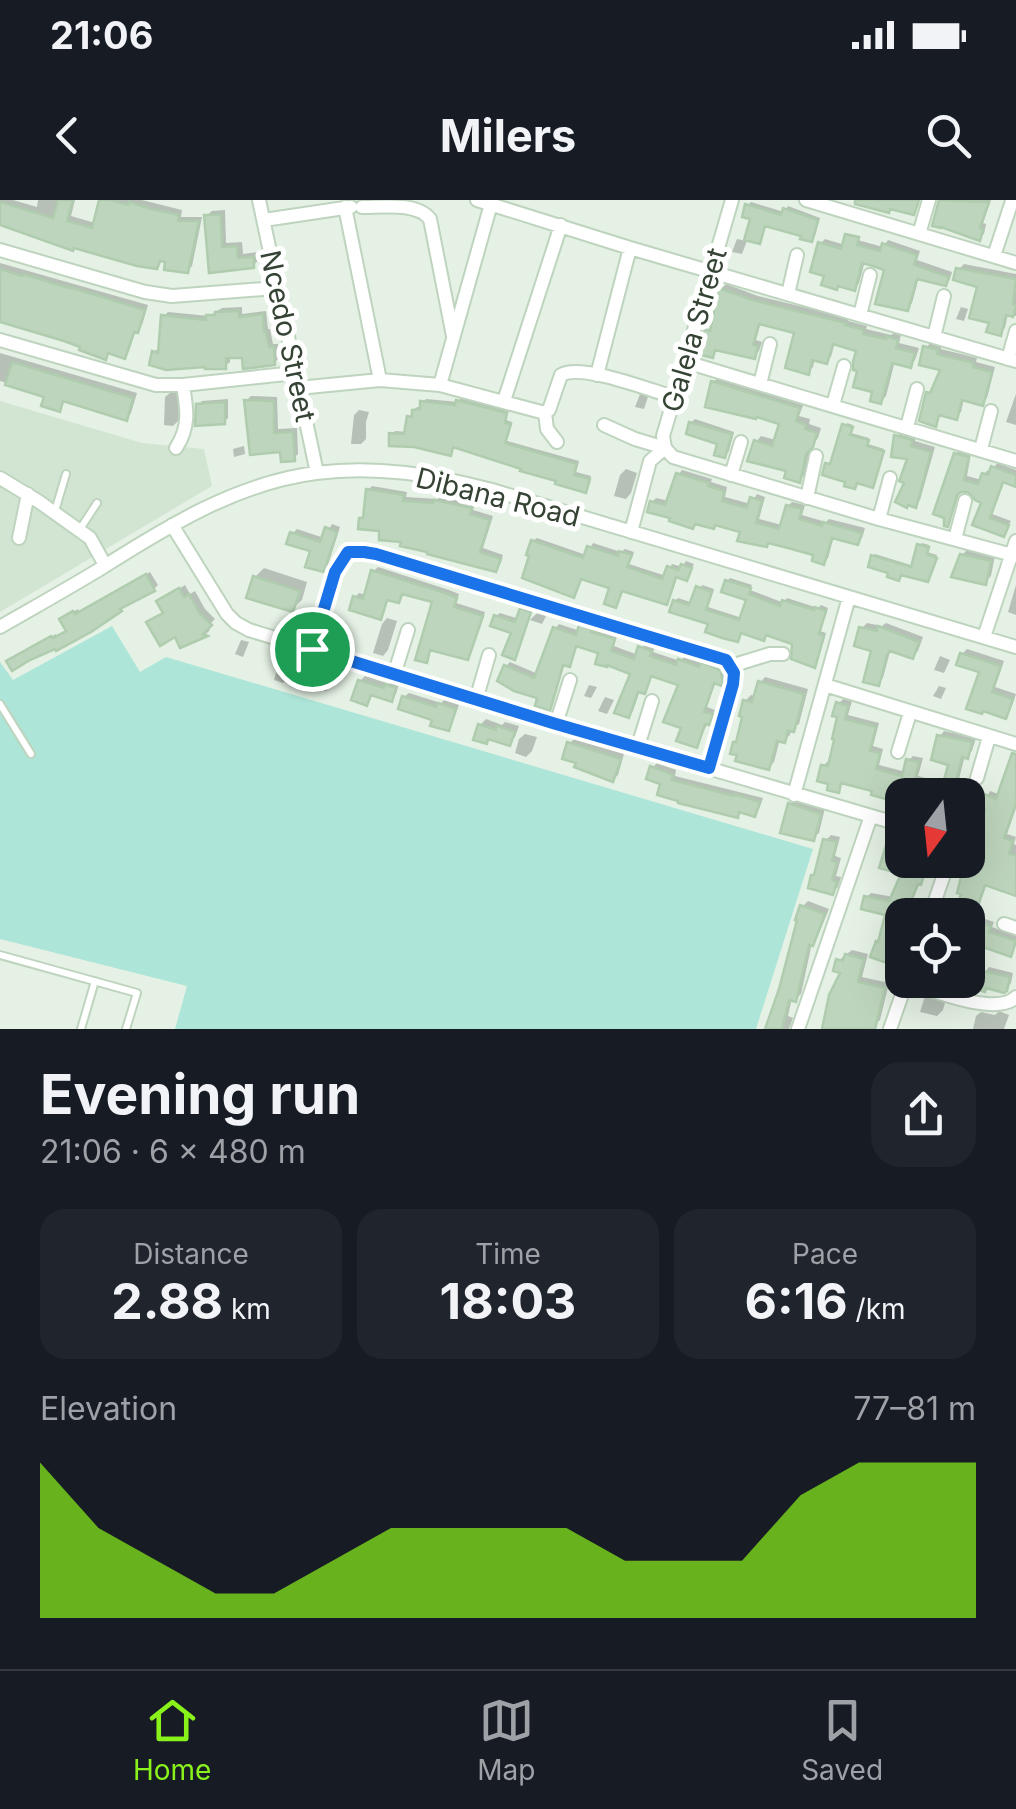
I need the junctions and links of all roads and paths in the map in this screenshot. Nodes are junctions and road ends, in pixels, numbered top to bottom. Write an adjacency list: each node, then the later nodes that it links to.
1 (259, 200): 10 (street, Ncedo Street)
2 (732, 200): 18 (street, Galela Street)
3 (806, 200): 8 (street)
4 (930, 200): 12 (street)
5 (484, 202): 11 (street); 25 (street)
6 (1012, 202): 16 (street)
7 (366, 203): 9 (street); 25 (street)
8 (846, 206): 12 (street)
9 (345, 208): 10 (street); 34 (street)
10 (264, 220): 20 (street, Ncedo Street)
11 (560, 225): 13 (street); 40 (street)
12 (918, 234): 16 (street)
13 (630, 248): 18 (street); 32 (street)
14 (0, 250): 20 (street)
15 (797, 255): 21 (street)
16 (994, 256): 17 (street)
17 (1016, 263)
18 (711, 271): 21 (street); 30 (street, Galela Street)
19 (870, 275): 23 (street)
20 (276, 288): 33 (street, Ncedo Street)
21 (788, 294): 23 (street)
22 (944, 296): 26 (street)
23 (860, 315): 26 (street)
24 (1016, 331): 29 (street)
25 (453, 336): 36 (street)
26 (934, 338): 29 (street)
27 (0, 340): 37 (street)
28 (770, 344): 35 (street)
29 (1012, 360)
30 (686, 362): 35 (street); 39 (street, Galela Street)
31 (844, 366): 41 (street)
32 (597, 375): 39 (street); 43 (street)
33 (297, 380): 34 (street); 37 (street); 53 (street, Ncedo Street)
34 (380, 380): 36 (street)
35 (760, 384): 41 (street)
36 (440, 385): 40 (street)
37 (183, 386): 48 (street)
38 (918, 389): 45 (street)
39 (674, 397): 49 (street, Galela Street)
40 (504, 401): 43 (street)
41 (833, 405): 45 (street)
42 (991, 411): 50 (street)
43 (545, 413): 46 (street)
44 (604, 424): 49 (street)
45 (907, 427): 50 (street)
46 (557, 442)
47 (741, 442): 55 (street)
48 (176, 448)
49 (665, 448): 55 (street, Galela Street); 66 (street)
50 (981, 449): 52 (street)
51 (816, 456): 59 (street)
52 (1016, 461)
53 (316, 473): 64 (street, Dibana Road); 66 (street, Dibana Road)
54 (66, 474): 62 (lane)
55 (731, 475): 59 (street, Galela Street)
56 (0, 478): 58 (street)
57 (890, 478): 63 (street)
58 (28, 494): 62 (street); 67 (street)
59 (807, 498): 63 (street, Galela Street)
60 (964, 502): 68 (street)
61 (97, 503): 65 (lane)
62 (55, 512): 65 (street)
63 (879, 519): 68 (street, Galela Street)
64 (172, 525): 70 (street, Dibana Road); 76 (street)
65 (80, 530): 70 (street)
66 (631, 532): 71 (street, Dibana Road)
67 (19, 538)
68 (954, 539): 69 (street, Galela Street)
69 (1014, 550): 74 (street)
70 (105, 565): 72 (street, Dibana Road)
71 (850, 597): 74 (street, Dibana Road); 82 (street)
72 (0, 628)
73 (408, 630): 80 (street)
74 (984, 637): 75 (street, Dibana Road)
75 (1016, 646)
76 (312, 649): 79 (street); 80 (street)
77 (489, 654): 83 (street)
78 (783, 654): 79 (street)
79 (731, 666): 93 (street)
80 (394, 674): 83 (street)
81 (570, 680): 87 (street)
82 (825, 685): 86 (street); 95 (street)
83 (476, 700): 87 (street)
84 (652, 701): 90 (street)
85 (0, 704): 92 (lane)
86 (910, 713): 88 (street); 91 (street)
87 (556, 724): 90 (street)
88 (989, 736): 89 (street); 94 (street)
89 (1016, 744)
90 (638, 746): 93 (street)
91 (898, 752)
92 (31, 754)
93 (709, 768): 95 (street)
94 (977, 778)
95 (794, 795): 96 (street)
96 (871, 816): 97 (street); 105 (street)
97 (885, 820)
98 (0, 954): 99 (lane)
99 (96, 981): 103 (lane); 104 (lane)
100 (1016, 997): 102 (street)
101 (900, 998): 106 (street)
102 (963, 998)
103 (81, 1029)
104 (126, 1029)
105 (798, 1029)
106 (890, 1029)

